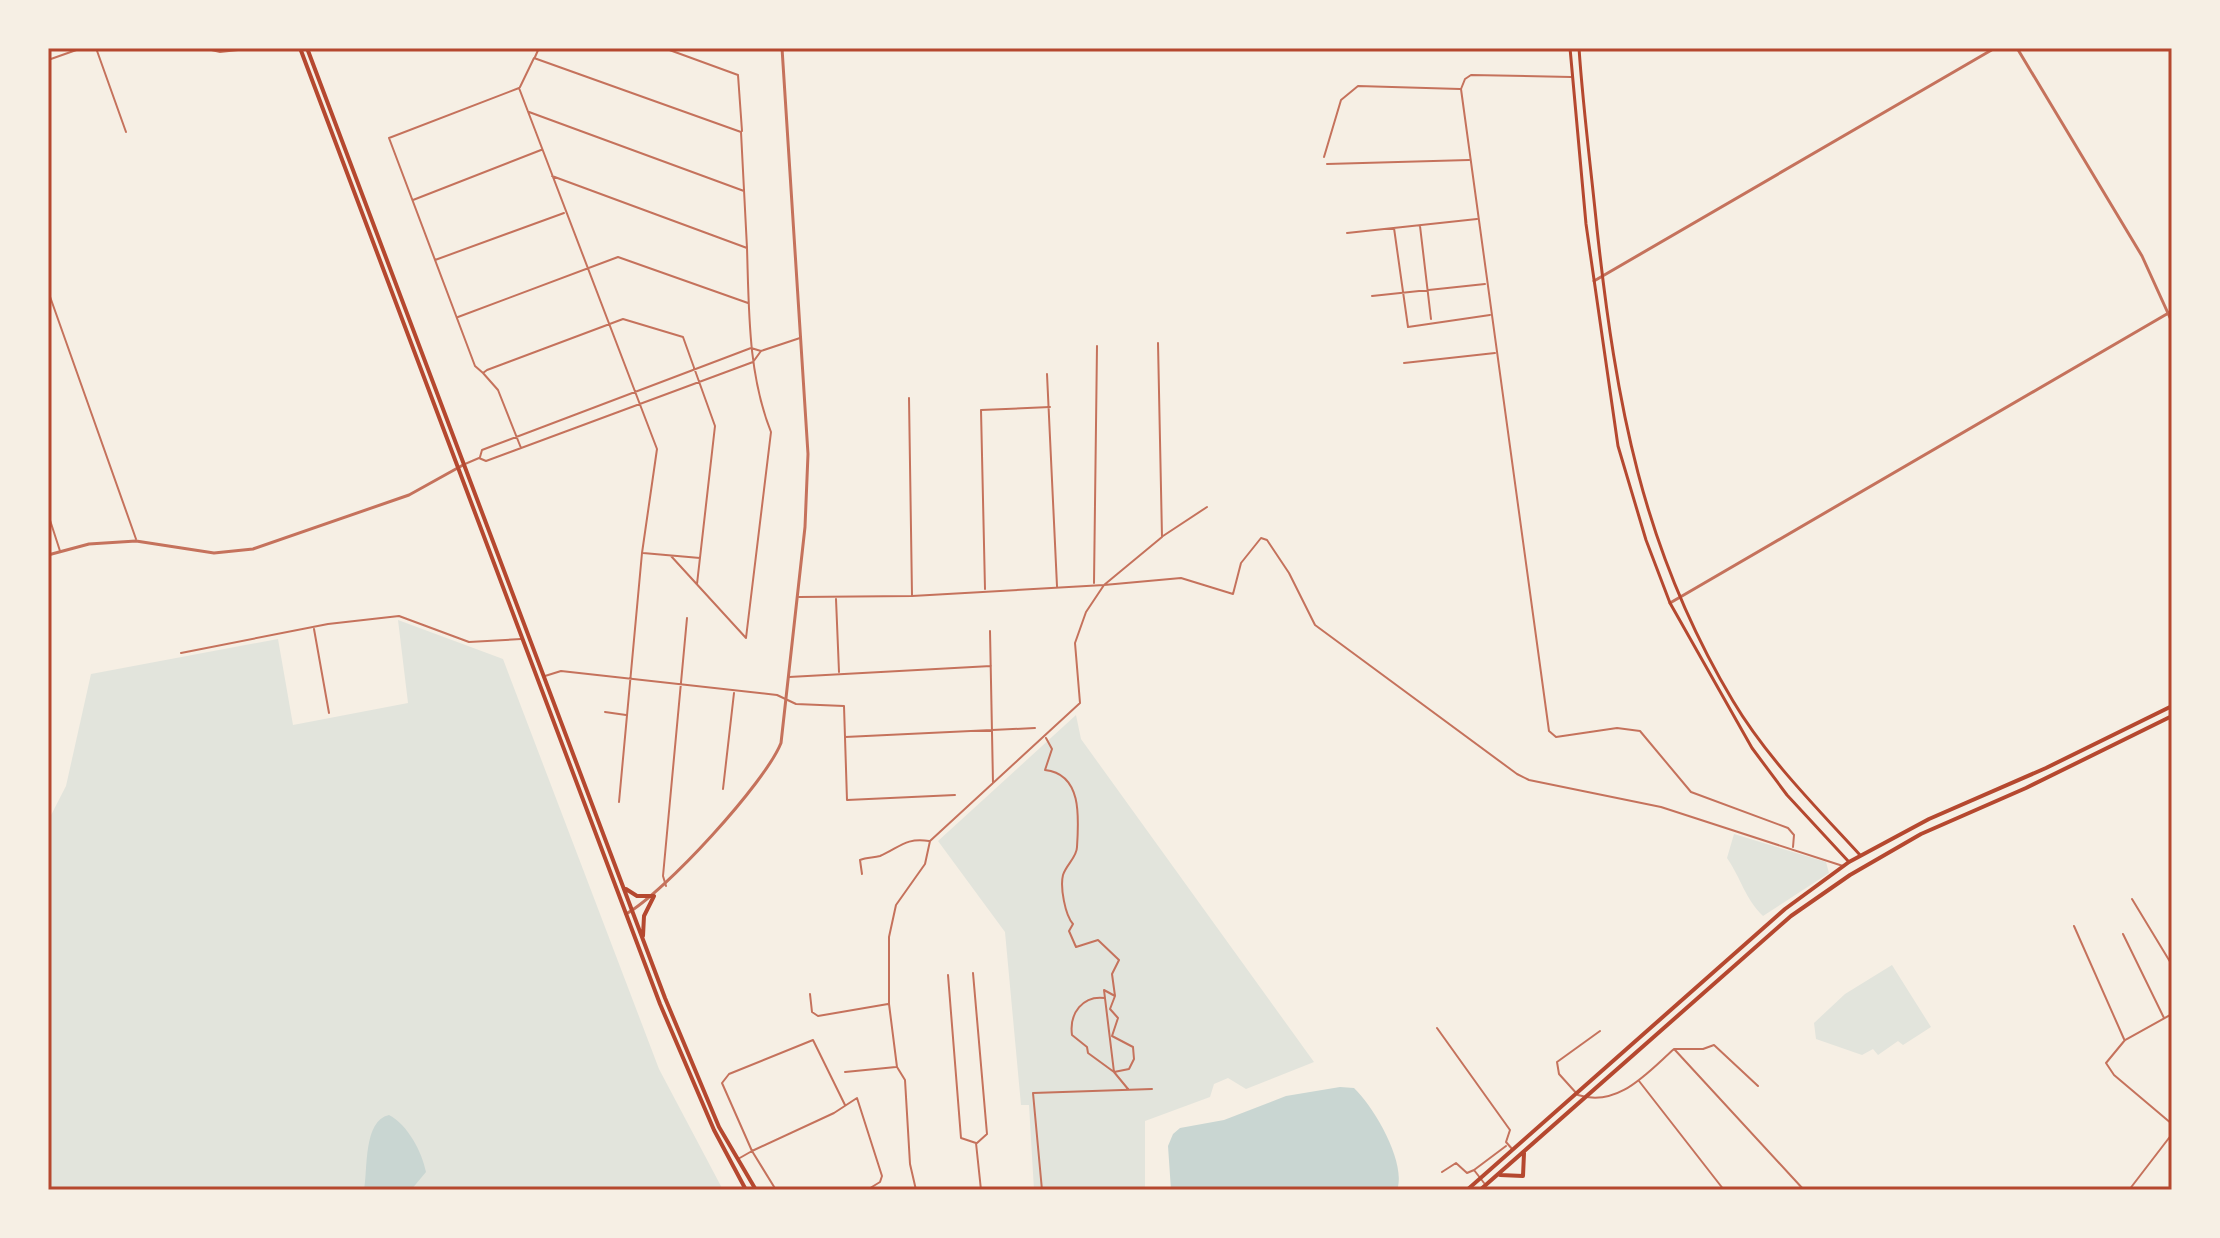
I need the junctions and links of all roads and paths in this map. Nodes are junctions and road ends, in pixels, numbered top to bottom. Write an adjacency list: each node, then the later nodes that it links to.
1 (82, 48): 16 (street)
2 (96, 48): 21 (street)
3 (203, 48): 14 (street)
4 (244, 48): 14 (street)
5 (300, 48): 73 (main road)
6 (307, 48): 73 (main road)
7 (539, 48): 15 (street)
8 (664, 48): 22 (street)
9 (782, 48): 54 (street)
10 (1570, 48): 17 (main road)
11 (1579, 48): 38 (main road)
12 (1995, 48): 38 (street)
13 (2017, 48): 47 (street)
14 (238, 49)
15 (534, 58): 18 (street); 22 (street)
16 (48, 60)
17 (1572, 77): 19 (street); 39 (main road)
18 (519, 88): 20 (street); 29 (street)
19 (1461, 89): 24 (street); 25 (street)
20 (528, 111): 23 (street); 28 (street)
21 (126, 132)
22 (742, 134): 28 (street)
23 (542, 149): 27 (street); 29 (street)
24 (1324, 157)
25 (1470, 160): 26 (street); 31 (street)
26 (1327, 164)
27 (552, 176): 30 (street); 35 (street)
28 (744, 191): 35 (street)
29 (413, 200): 36 (street)
30 (565, 212): 36 (street); 37 (street)
31 (1478, 219): 32 (street); 40 (street)
32 (1420, 225): 33 (street); 41 (street)
33 (1394, 228): 34 (street); 43 (street)
34 (1347, 233)
35 (747, 248): 45 (street)
36 (435, 260): 50 (street)
37 (587, 268): 45 (street); 50 (street); 53 (street)
38 (1603, 277): 39 (street); 93 (main road)
39 (1594, 281): 94 (main road)
40 (1487, 284): 41 (street); 49 (street)
41 (1428, 290): 43 (street); 51 (street)
42 (48, 291): 46 (street)
43 (1403, 293): 44 (street); 51 (street)
44 (1372, 296)
45 (749, 304): 57 (street)
46 (55, 312): 48 (street); 77 (street)
47 (2170, 312): 52 (street); 93 (street)
48 (48, 315)
49 (1491, 315): 51 (street); 59 (street)
50 (456, 317): 63 (street)
51 (1431, 321)
52 (2172, 322)
53 (608, 323): 62 (street); 63 (street); 66 (street)
54 (801, 337): 58 (street); 91 (street)
55 (1158, 343): 76 (street)
56 (1097, 346): 86 (street)
57 (751, 348): 58 (street); 60 (street); 62 (street)
58 (761, 351): 60 (street)
59 (1496, 353): 61 (street); 124 (street)
60 (753, 362): 65 (street); 85 (street)
61 (1404, 363)
62 (695, 369): 65 (street); 66 (street)
63 (483, 373): 70 (street)
64 (1047, 374): 69 (street)
65 (699, 381): 68 (street); 84 (street)
66 (633, 393): 68 (street); 70 (street)
67 (909, 398): 90 (street)
68 (639, 405): 71 (street); 80 (street)
69 (1050, 407): 88 (street); 89 (street)
70 (517, 437): 71 (street); 72 (street)
71 (521, 448): 72 (street)
72 (479, 458): 73 (street)
73 (460, 466): 77 (street); 79 (main road); 82 (main road)
74 (1207, 507): 76 (street)
75 (48, 514): 78 (street)
76 (1162, 537): 87 (street)
77 (136, 541): 78 (street)
78 (60, 551): 81 (street)
79 (496, 552): 82 (main road); 102 (main road)
80 (642, 553): 83 (street); 104 (street)
81 (48, 555)
82 (490, 556): 98 (main road)
83 (671, 556): 84 (street); 85 (street)
84 (700, 558): 85 (street)
85 (697, 584)
86 (1094, 584): 87 (street); 88 (street)
87 (1104, 585): 116 (street); 124 (street)
88 (1057, 587): 89 (street)
89 (985, 590): 90 (street)
90 (912, 596): 92 (street)
91 (798, 597): 92 (street); 103 (street)
92 (836, 597): 101 (street)
93 (1679, 599): 94 (street); 125 (main road)
94 (1670, 603): 126 (main road)
95 (687, 618): 105 (street)
96 (314, 627): 98 (street); 99 (street); 110 (street)
97 (990, 631): 100 (street)
98 (522, 639): 134 (main road)
99 (181, 653)
100 (991, 666): 101 (street); 114 (street)
101 (839, 673): 103 (street)
102 (544, 677): 104 (street); 130 (main road)
103 (788, 677): 107 (street)
104 (630, 679): 105 (street); 111 (street)
105 (682, 684): 106 (street); 129 (street)
106 (734, 692): 107 (street); 120 (street)
107 (785, 699): 115 (street); 129 (street)
108 (2172, 706): 117 (main road)
109 (605, 712): 111 (street)
110 (329, 713)
111 (627, 715): 122 (street)
112 (2172, 716): 118 (main road)
113 (1035, 728): 114 (street)
114 (992, 730): 115 (street); 119 (street)
115 (843, 737): 121 (street)
116 (1045, 737): 119 (street); 142 (street)
117 (2046, 768): 118 (main road); 125 (main road)
118 (2050, 777): 159 (main road)
119 (993, 784): 123 (street)
120 (723, 789)
121 (955, 795)
122 (619, 802)
123 (930, 841): 128 (street); 144 (street)
124 (1793, 847): 127 (street)
125 (1860, 855): 126 (main road)
126 (1849, 862): 127 (main road)
127 (1844, 866): 158 (main road)
128 (862, 874)
129 (666, 886): 131 (street)
130 (623, 887): 131 (main road); 133 (main road)
131 (654, 896): 133 (street); 137 (main road)
132 (2132, 899): 138 (street)
133 (633, 911): 134 (street); 137 (main road)
134 (626, 914): 174 (main road)
135 (2074, 926): 149 (street)
136 (2123, 934): 146 (street)
137 (643, 938): 168 (main road)
138 (2172, 965)
139 (973, 973): 163 (street)
140 (948, 975): 163 (street)
141 (810, 994): 144 (street)
142 (1115, 996): 143 (street); 153 (street)
143 (1105, 998): 153 (street); 153 (street)
144 (889, 1004): 151 (street)
145 (2172, 1014): 146 (street)
146 (2164, 1018): 149 (street)
147 (1437, 1028): 164 (street)
148 (1600, 1031): 158 (street)
149 (2125, 1040): 161 (street)
150 (1674, 1049): 154 (street); 155 (street); 184 (street)
151 (897, 1067): 152 (street); 178 (street)
152 (845, 1072)
153 (1114, 1072): 156 (street)
154 (1639, 1080): 159 (street); 183 (street)
155 (1758, 1086)
156 (1128, 1089): 157 (street); 180 (street)
157 (1152, 1089)
158 (1578, 1095): 159 (street); 165 (main road)
159 (1588, 1098): 167 (main road)
160 (845, 1106): 166 (street); 166 (street); 177 (street)
161 (2172, 1124)
162 (2172, 1134): 185 (street)
163 (976, 1143): 179 (street)
164 (1507, 1146): 165 (street); 169 (street)
165 (1514, 1150): 172 (main road)
166 (752, 1151): 168 (street); 176 (street)
167 (1524, 1153): 171 (main road); 171 (main road)
168 (737, 1160): 175 (main road)
169 (1474, 1170): 170 (street); 172 (street)
170 (1442, 1172)
171 (1498, 1175): 173 (main road)
172 (1480, 1178): 173 (street); 181 (main road)
173 (1486, 1185): 182 (main road)
174 (746, 1190)
175 (756, 1190)
176 (776, 1190)
177 (867, 1190)
178 (916, 1190)
179 (981, 1190)
180 (1042, 1190)
181 (1467, 1190)
182 (1480, 1190)
183 (1724, 1190)
184 (1804, 1190)
185 (2129, 1190)

